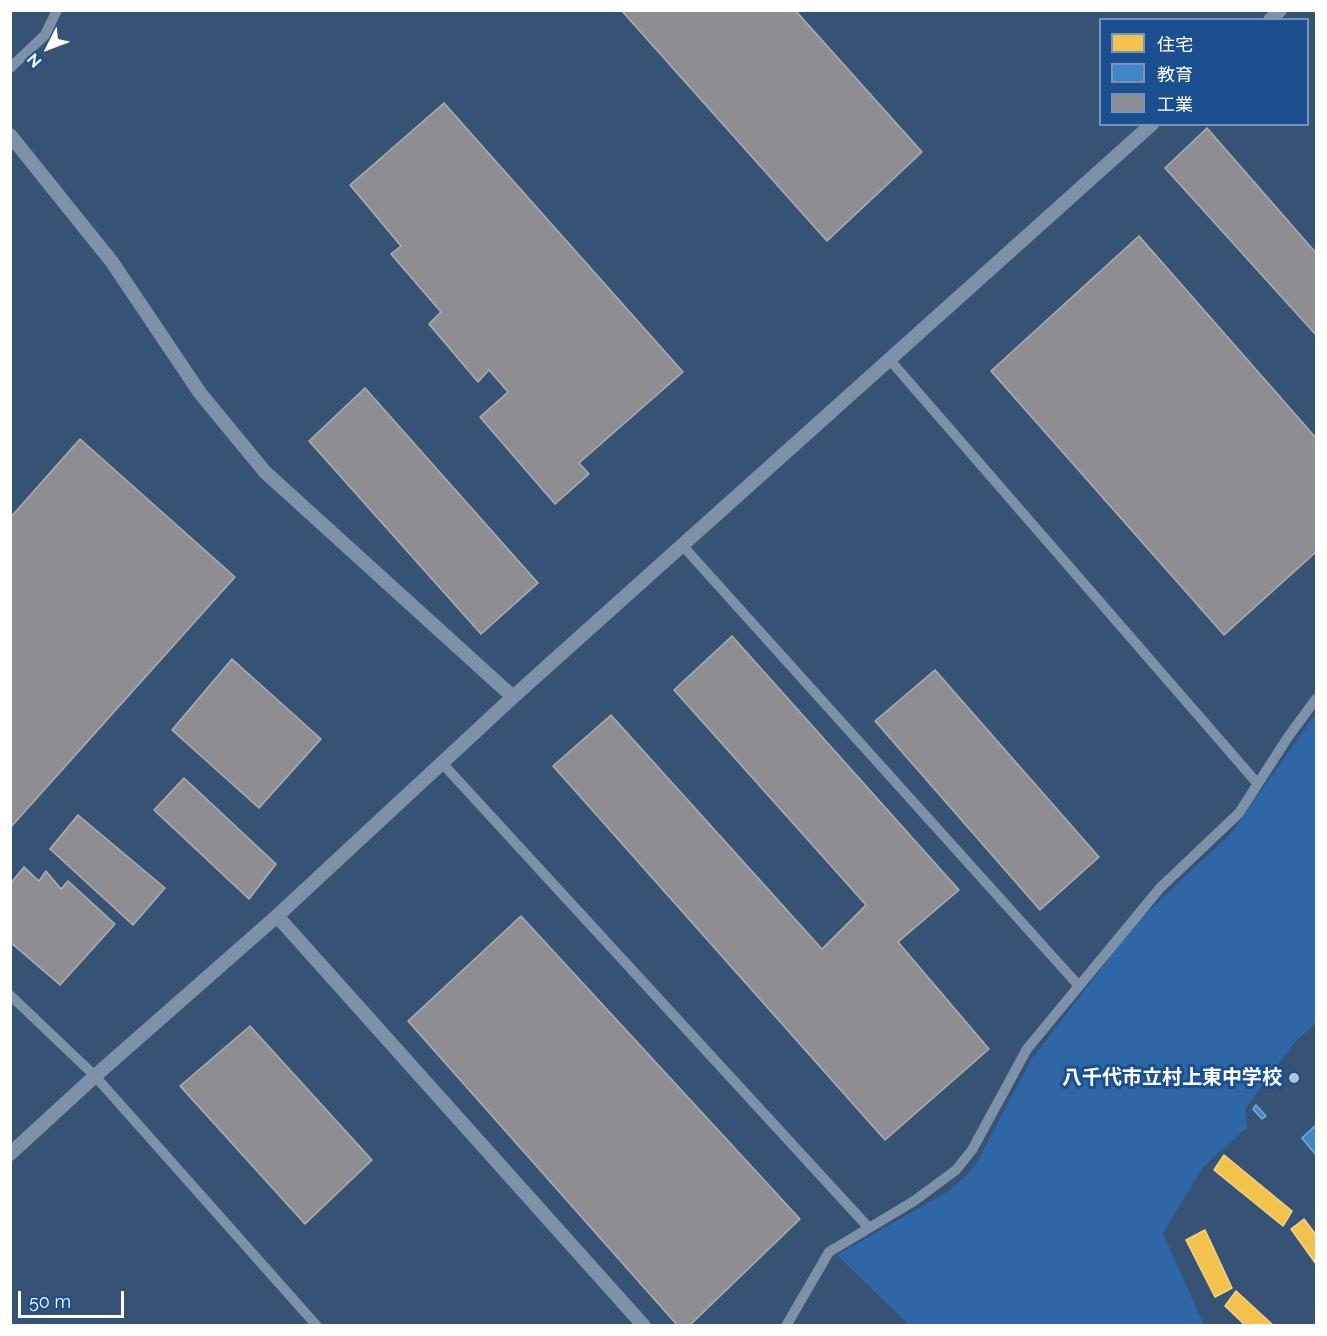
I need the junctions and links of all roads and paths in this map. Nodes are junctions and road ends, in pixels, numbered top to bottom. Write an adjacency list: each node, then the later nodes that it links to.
1 (57, 10): 2 (street)
2 (10, 68)
3 (1150, 126): 5 (street)
4 (10, 135): 7 (street)
5 (889, 359): 6 (street); 10 (street)
6 (682, 545): 7 (street); 12 (street)
7 (513, 697): 9 (street)
8 (1317, 699): 10 (street)
9 (442, 763): 11 (street); 16 (street)
10 (1257, 783): 12 (street)
11 (277, 916): 14 (street); 18 (street)
12 (1078, 986): 16 (street)
13 (10, 995): 14 (street)
14 (95, 1076): 15 (street); 17 (street)
15 (10, 1154)
16 (869, 1228): 19 (street)
17 (317, 1326)
18 (644, 1326)
19 (786, 1326)

